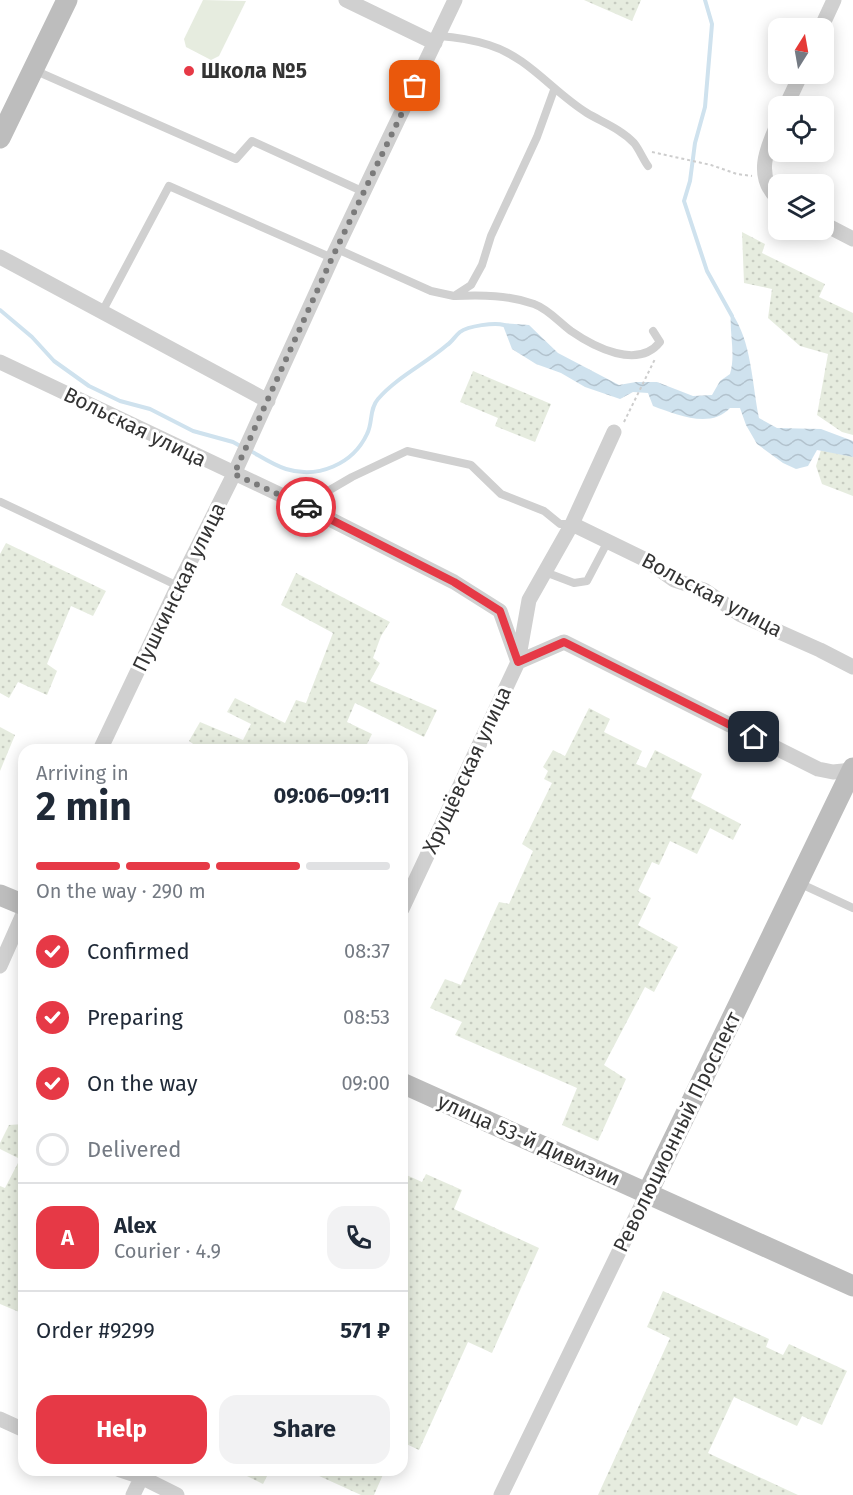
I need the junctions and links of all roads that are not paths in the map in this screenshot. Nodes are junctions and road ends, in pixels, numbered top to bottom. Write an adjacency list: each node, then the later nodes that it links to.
1 (66, 0): 7 (street)
2 (346, 0): 6 (street)
3 (455, 0): 6 (street, Пушкинская улица)
4 (834, 0): 5 (street)
5 (826, 18)
6 (437, 40): 8 (lane); 13 (street, Пушкинская улица)
7 (32, 69): 9 (street); 13 (lane)
8 (554, 90): 11 (lane); 18 (lane)
9 (0, 138)
10 (768, 150): 12 (street)
11 (648, 166)
12 (768, 184)
13 (364, 192): 16 (street, Пушкинская улица)
14 (834, 229): 15 (street)
15 (853, 239)
16 (335, 254): 18 (lane); 19 (lane); 22 (street, Пушкинская улица)
17 (0, 257): 19 (street)
18 (454, 296): 20 (lane)
19 (102, 312): 22 (street)
20 (653, 331)
21 (0, 362): 24 (street, Вольская улица)
22 (268, 401): 24 (street, Пушкинская улица)
23 (614, 432): 27 (street, Хрущёвская улица)
24 (234, 474): 26 (street, Вольская улица); 30 (street, Пушкинская улица)
25 (1, 502): 30 (lane)
26 (302, 505): 27 (lane); 31 (street, Вольская улица)
27 (572, 524): 28 (street, Вольская улица); 29 (street, Хрущёвская улица)
28 (608, 541): 29 (lane); 32 (street, Вольская улица)
29 (544, 572): 31 (street, Хрущёвская улица)
30 (178, 586): 33 (street, Пушкинская улица)
31 (518, 662): 34 (street); 37 (street, Хрущёвская улица)
32 (853, 667)
33 (103, 744)
34 (853, 769): 35 (street, Революционный Проспект)
35 (798, 883): 39 (lane); 43 (street, Революционный Проспект)
36 (0, 895): 38 (street)
37 (408, 896)
38 (18, 902)
39 (853, 908)
40 (18, 926): 41 (street)
41 (0, 966)
42 (408, 1086): 43 (street, улица 53-й Дивизии)
43 (647, 1194): 44 (street, улица 53-й Дивизии); 51 (street, Революционный Проспект)
44 (853, 1286)
45 (0, 1419): 46 (street)
46 (18, 1427)
47 (142, 1476): 49 (street)
48 (146, 1476): 50 (street)
49 (133, 1495)
50 (177, 1495)
51 (501, 1495)

